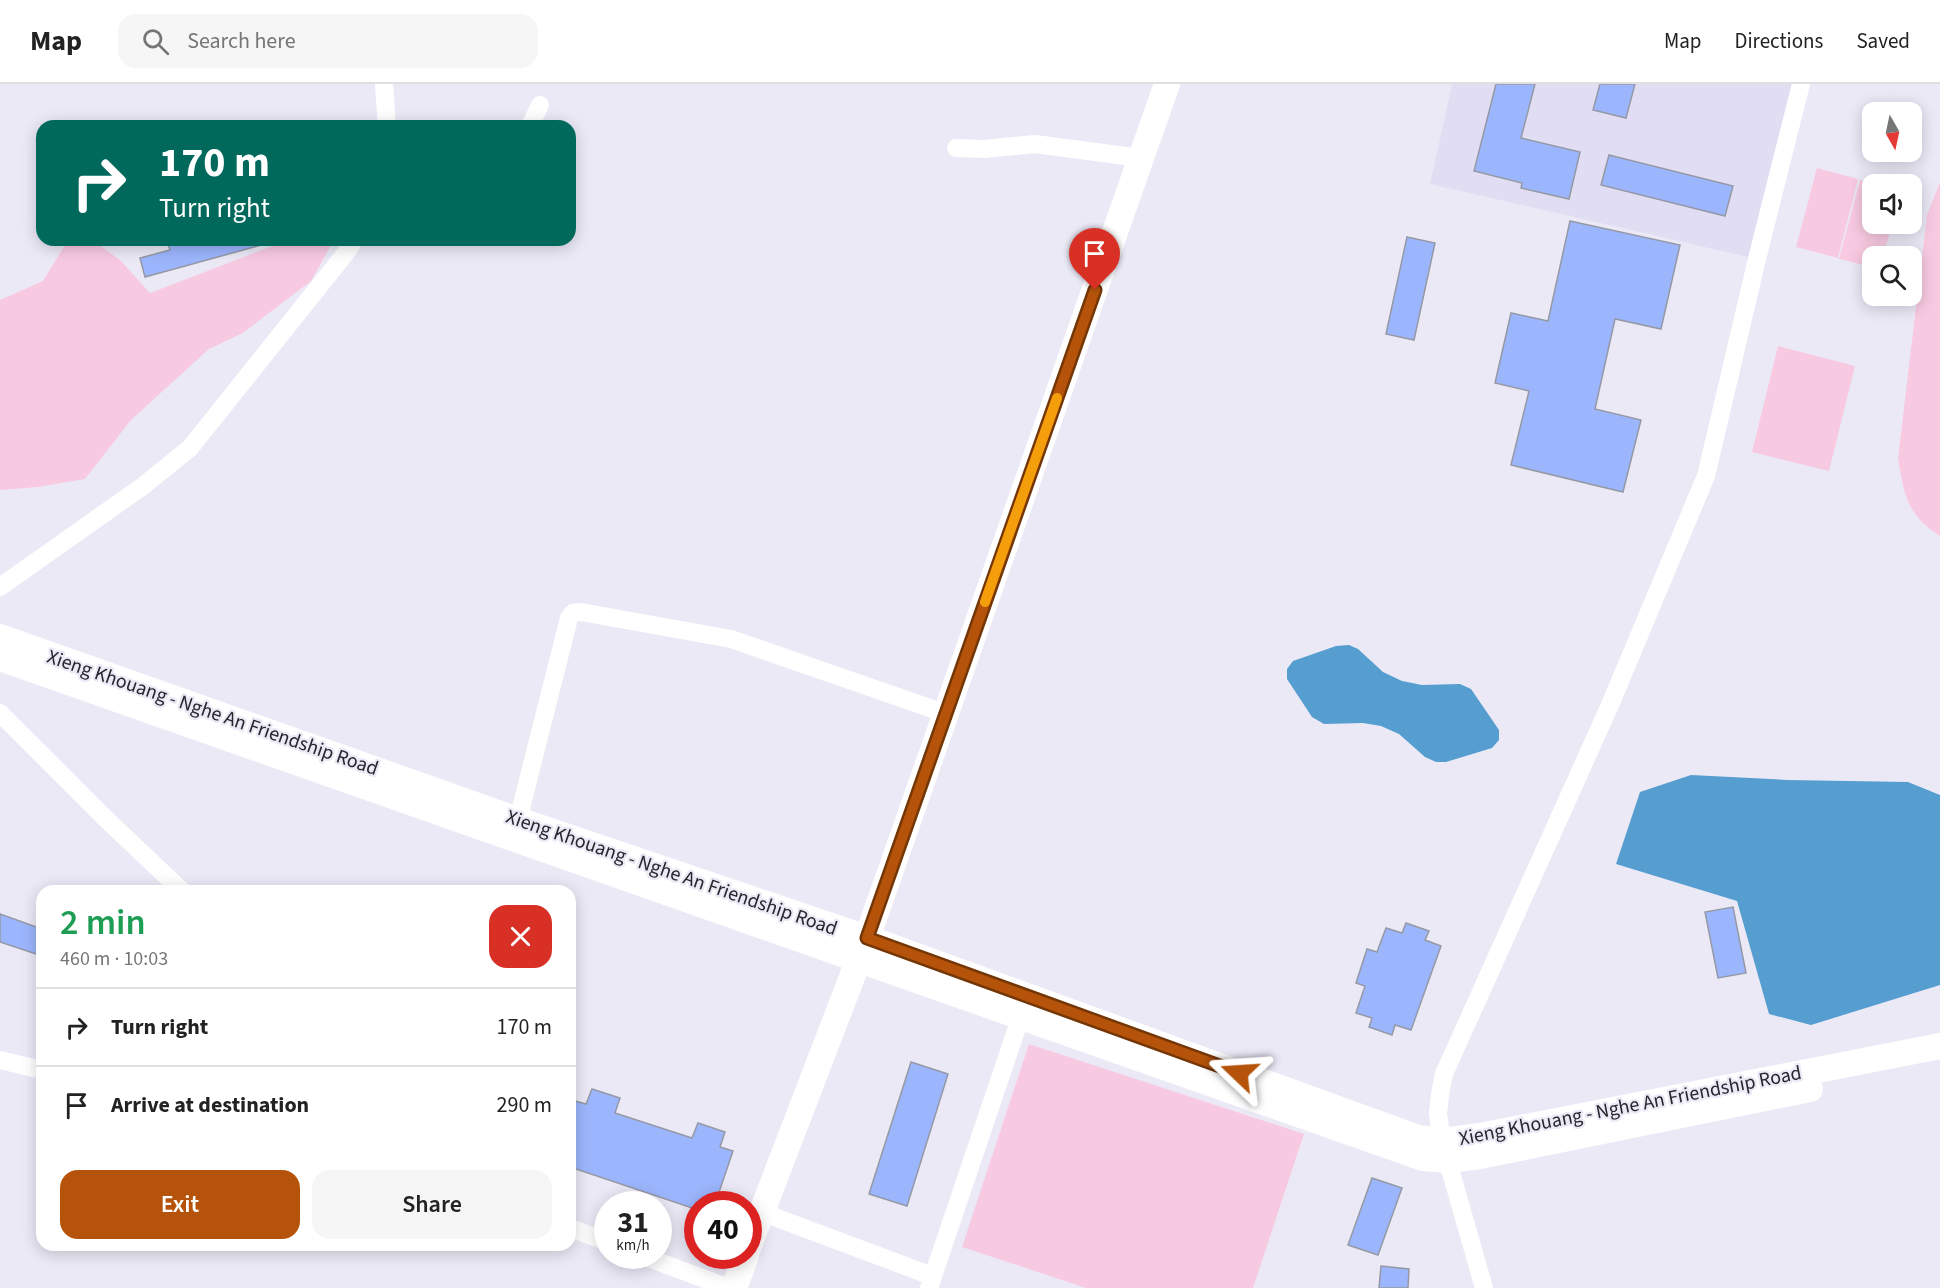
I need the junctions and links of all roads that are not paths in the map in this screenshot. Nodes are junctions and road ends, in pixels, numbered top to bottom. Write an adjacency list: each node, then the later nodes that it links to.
1 (384, 84): 5 (street)
2 (1167, 84): 8 (street)
3 (1801, 84): 23 (street)
4 (540, 105): 6 (street)
5 (387, 120)
6 (533, 120)
7 (956, 148): 8 (street)
8 (1141, 158): 14 (street)
9 (350, 246): 10 (street)
10 (0, 587)
11 (0, 637): 15 (street, Xieng Khouang - Nghe An Friendship Road)
12 (0, 658): 17 (street, Xieng Khouang - Nghe An Friendship Road)
13 (0, 713): 16 (street)
14 (946, 714): 15 (street); 17 (street)
15 (518, 820): 17 (street, Xieng Khouang - Nghe An Friendship Road)
16 (176, 885)
17 (863, 949): 18 (street, Xieng Khouang - Nghe An Friendship Road); 23 (street, Xieng Khouang - Nghe An Friendship Road); 24 (street)
18 (1021, 1016): 23 (street, Xieng Khouang - Nghe An Friendship Road); 30 (street)
19 (1940, 1046): 23 (street, Xieng Khouang - Nghe An Friendship Road)
20 (0, 1060): 22 (street)
21 (1940, 1062): 23 (street, Xieng Khouang - Nghe An Friendship Road)
22 (36, 1069)
23 (1444, 1150): 33 (street)
24 (762, 1209)
25 (762, 1212): 30 (street)
26 (576, 1230): 27 (street)
27 (594, 1237)
28 (672, 1267): 31 (street)
29 (741, 1269): 32 (street)
30 (930, 1282)
31 (729, 1288)
32 (734, 1288)
33 (1484, 1288)

